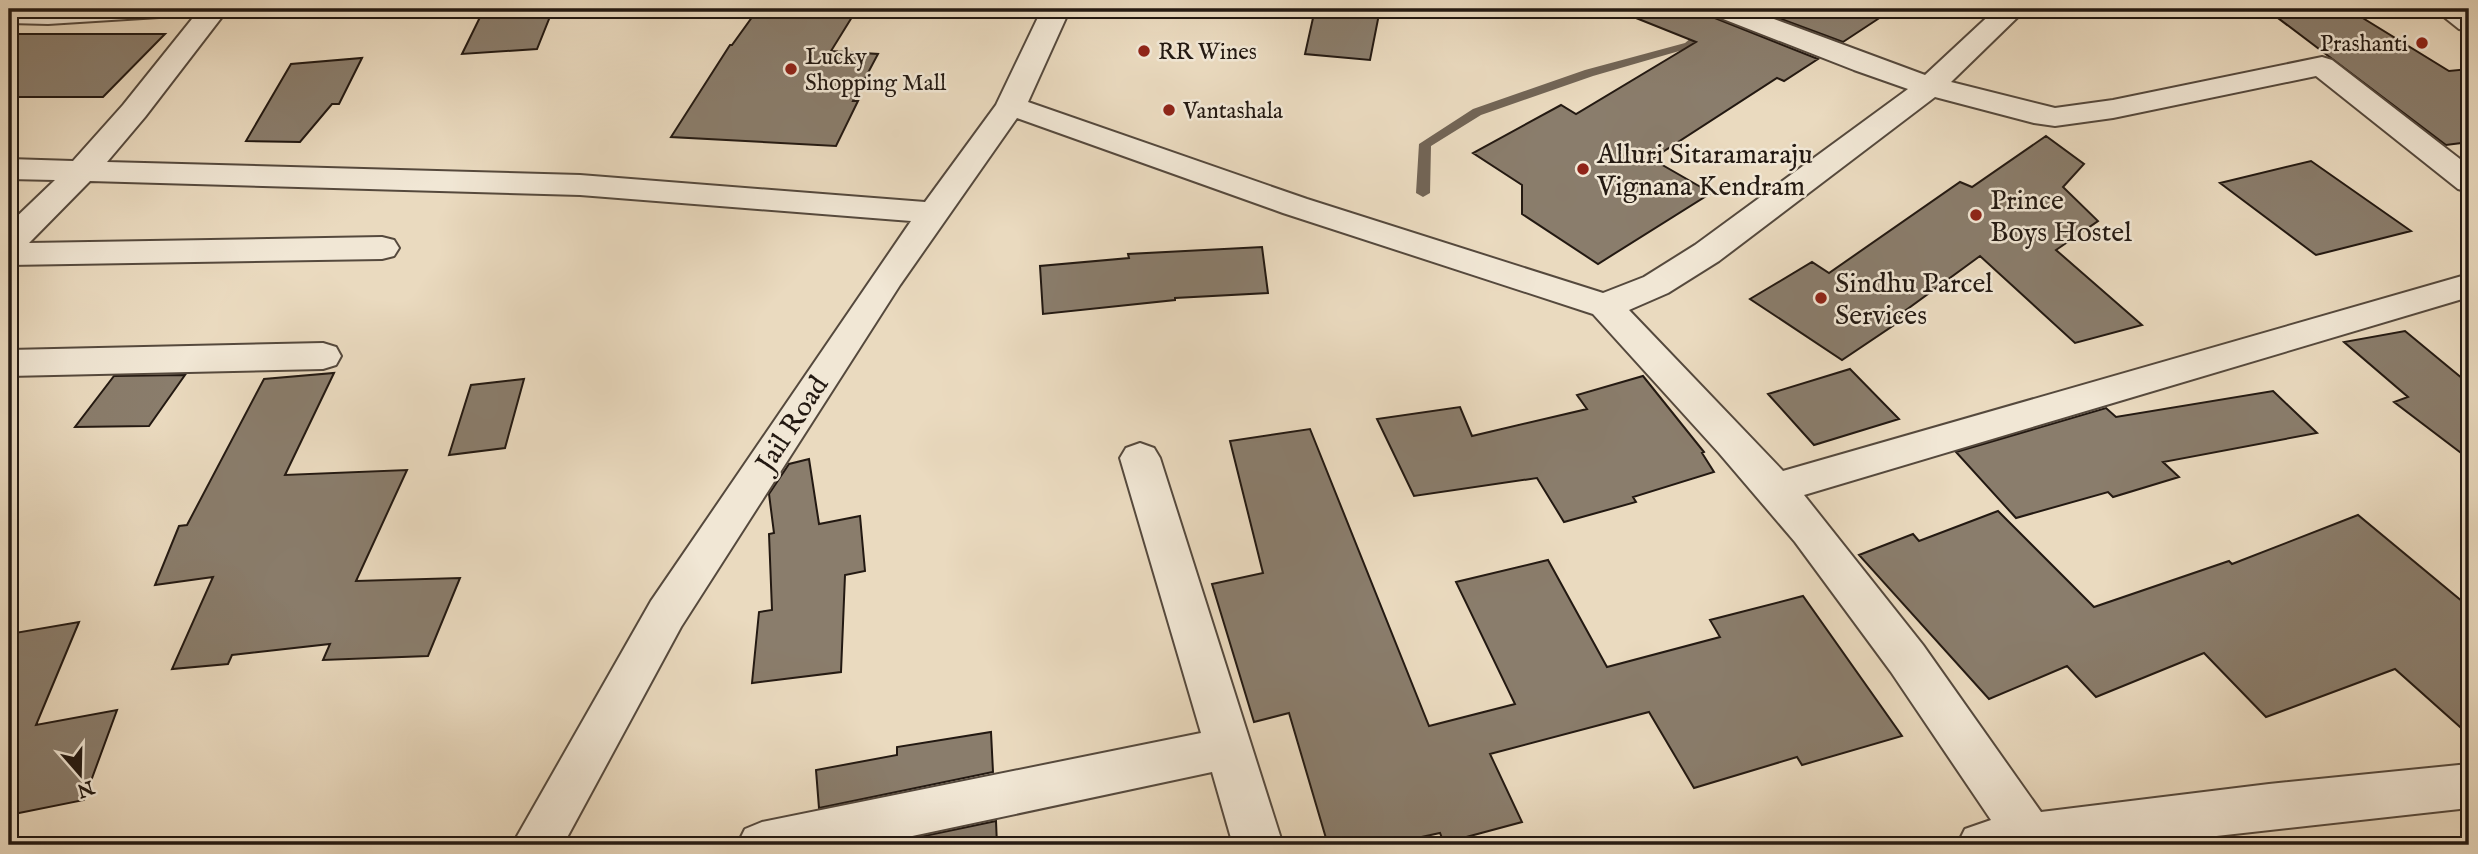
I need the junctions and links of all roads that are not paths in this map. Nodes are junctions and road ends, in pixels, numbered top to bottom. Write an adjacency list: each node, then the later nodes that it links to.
1 (159, 9): 7 (street)
2 (214, 9): 12 (street)
3 (1056, 9): 10 (street, Jail Road)
4 (1723, 9): 9 (street)
5 (2012, 9): 9 (street)
6 (2448, 9): 8 (street)
7 (9, 15)
8 (2469, 23)
9 (1930, 86): 13 (street); 19 (street)
10 (1011, 106): 14 (street, Jail Road); 19 (street)
11 (9, 169): 12 (street)
12 (81, 172): 14 (street); 15 (street)
13 (2469, 181)
14 (934, 212): 27 (street, Jail Road)
15 (9, 243)
16 (382, 248): 17 (street)
17 (9, 254)
18 (2469, 285): 23 (street)
19 (1605, 306): 23 (street)
20 (323, 356): 21 (street)
21 (9, 363)
22 (1140, 458): 24 (street)
23 (1774, 489): 26 (street)
24 (1228, 748): 28 (street); 29 (street)
25 (2469, 786): 26 (street)
26 (2033, 841): 30 (street)
27 (537, 845)
28 (762, 845)
29 (1258, 845)
30 (1982, 845)

